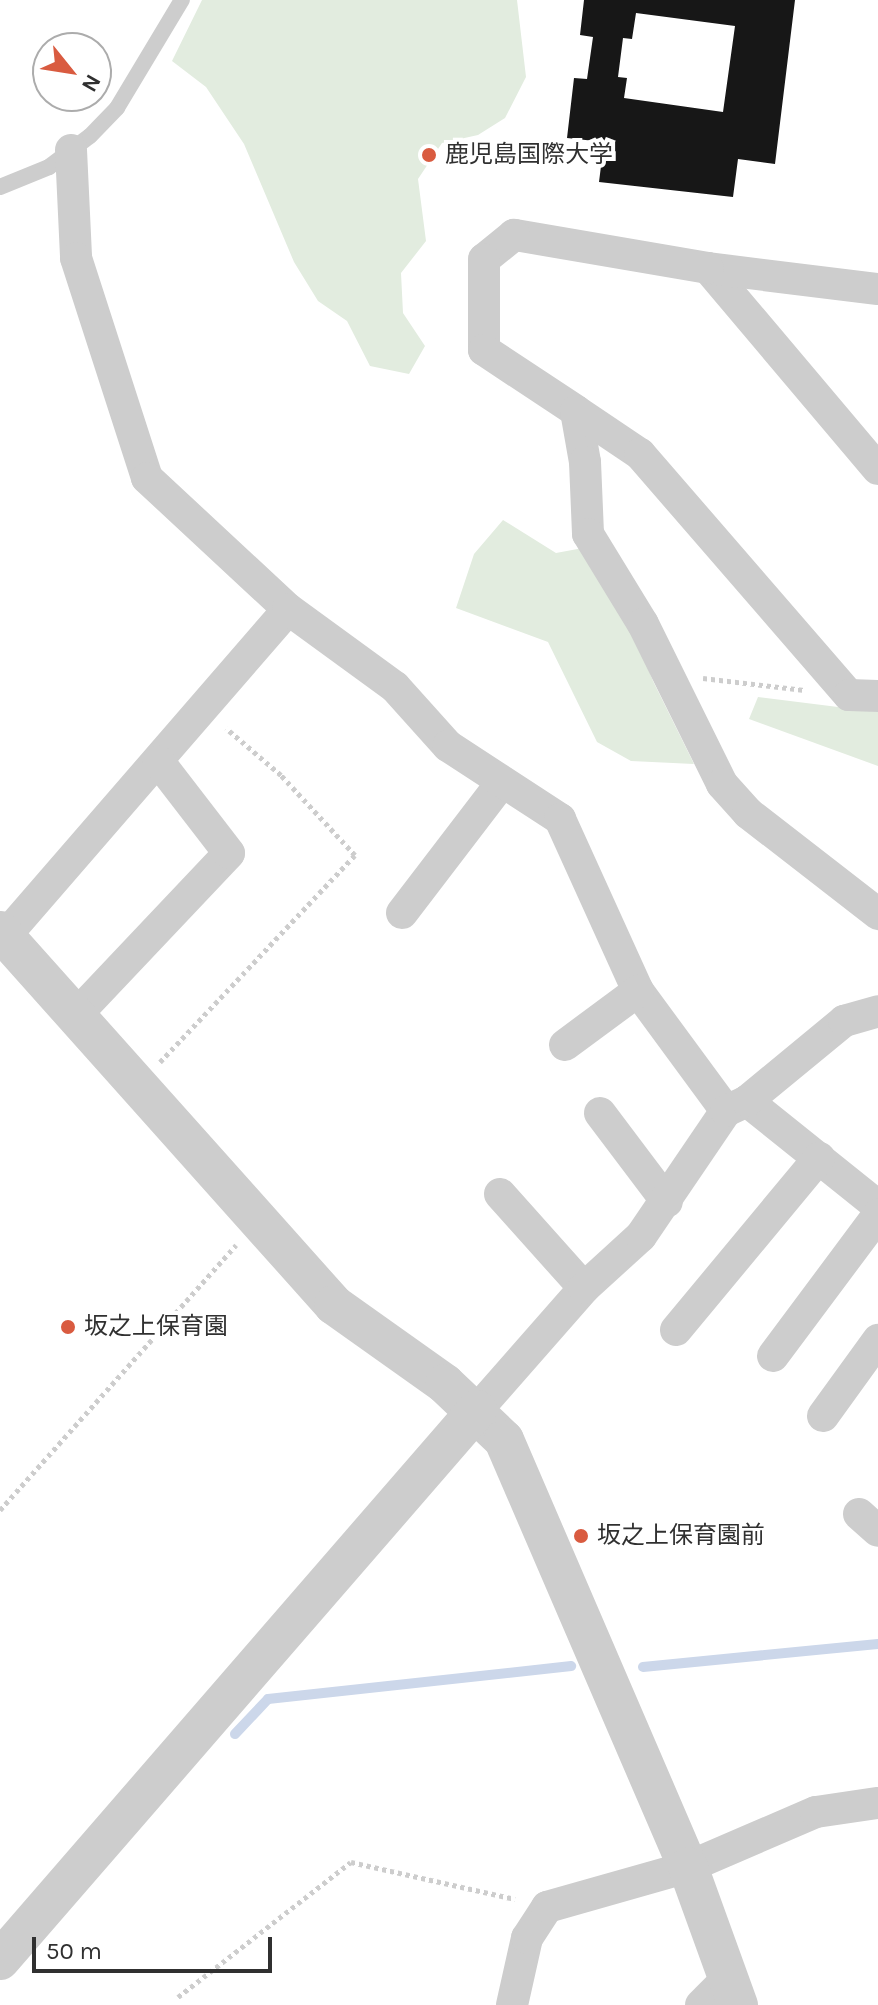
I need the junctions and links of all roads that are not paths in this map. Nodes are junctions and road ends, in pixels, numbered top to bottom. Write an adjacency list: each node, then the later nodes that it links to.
1 (182, 0): 2 (lane)
2 (71, 150): 3 (lane); 8 (street)
3 (0, 187)
4 (708, 268): 5 (street); 6 (street); 7 (street)
5 (878, 289)
6 (576, 411): 9 (street); 13 (street)
7 (878, 469)
8 (288, 609): 10 (street); 11 (street)
9 (863, 696)
10 (159, 762): 14 (street); 17 (street)
11 (502, 782): 12 (street); 15 (street)
12 (402, 913)
13 (878, 914)
14 (2, 936): 17 (street)
15 (638, 991): 18 (street); 19 (street)
16 (878, 1011): 19 (street)
17 (77, 1014): 31 (street)
18 (565, 1045)
19 (736, 1106): 21 (street); 23 (street)
20 (600, 1113): 23 (street)
21 (819, 1158): 24 (street); 27 (street)
22 (500, 1194): 26 (street)
23 (667, 1202): 26 (street)
24 (878, 1206)
25 (878, 1215): 29 (street)
26 (584, 1288): 31 (street)
27 (676, 1330)
28 (878, 1340): 30 (street)
29 (773, 1356)
30 (867, 1377): 32 (street)
31 (477, 1410): 34 (street); 35 (street)
32 (823, 1416)
33 (878, 1803): 34 (street)
34 (688, 1867): 36 (street); 37 (street)
35 (0, 1960)
36 (723, 1996)
37 (512, 2005)

